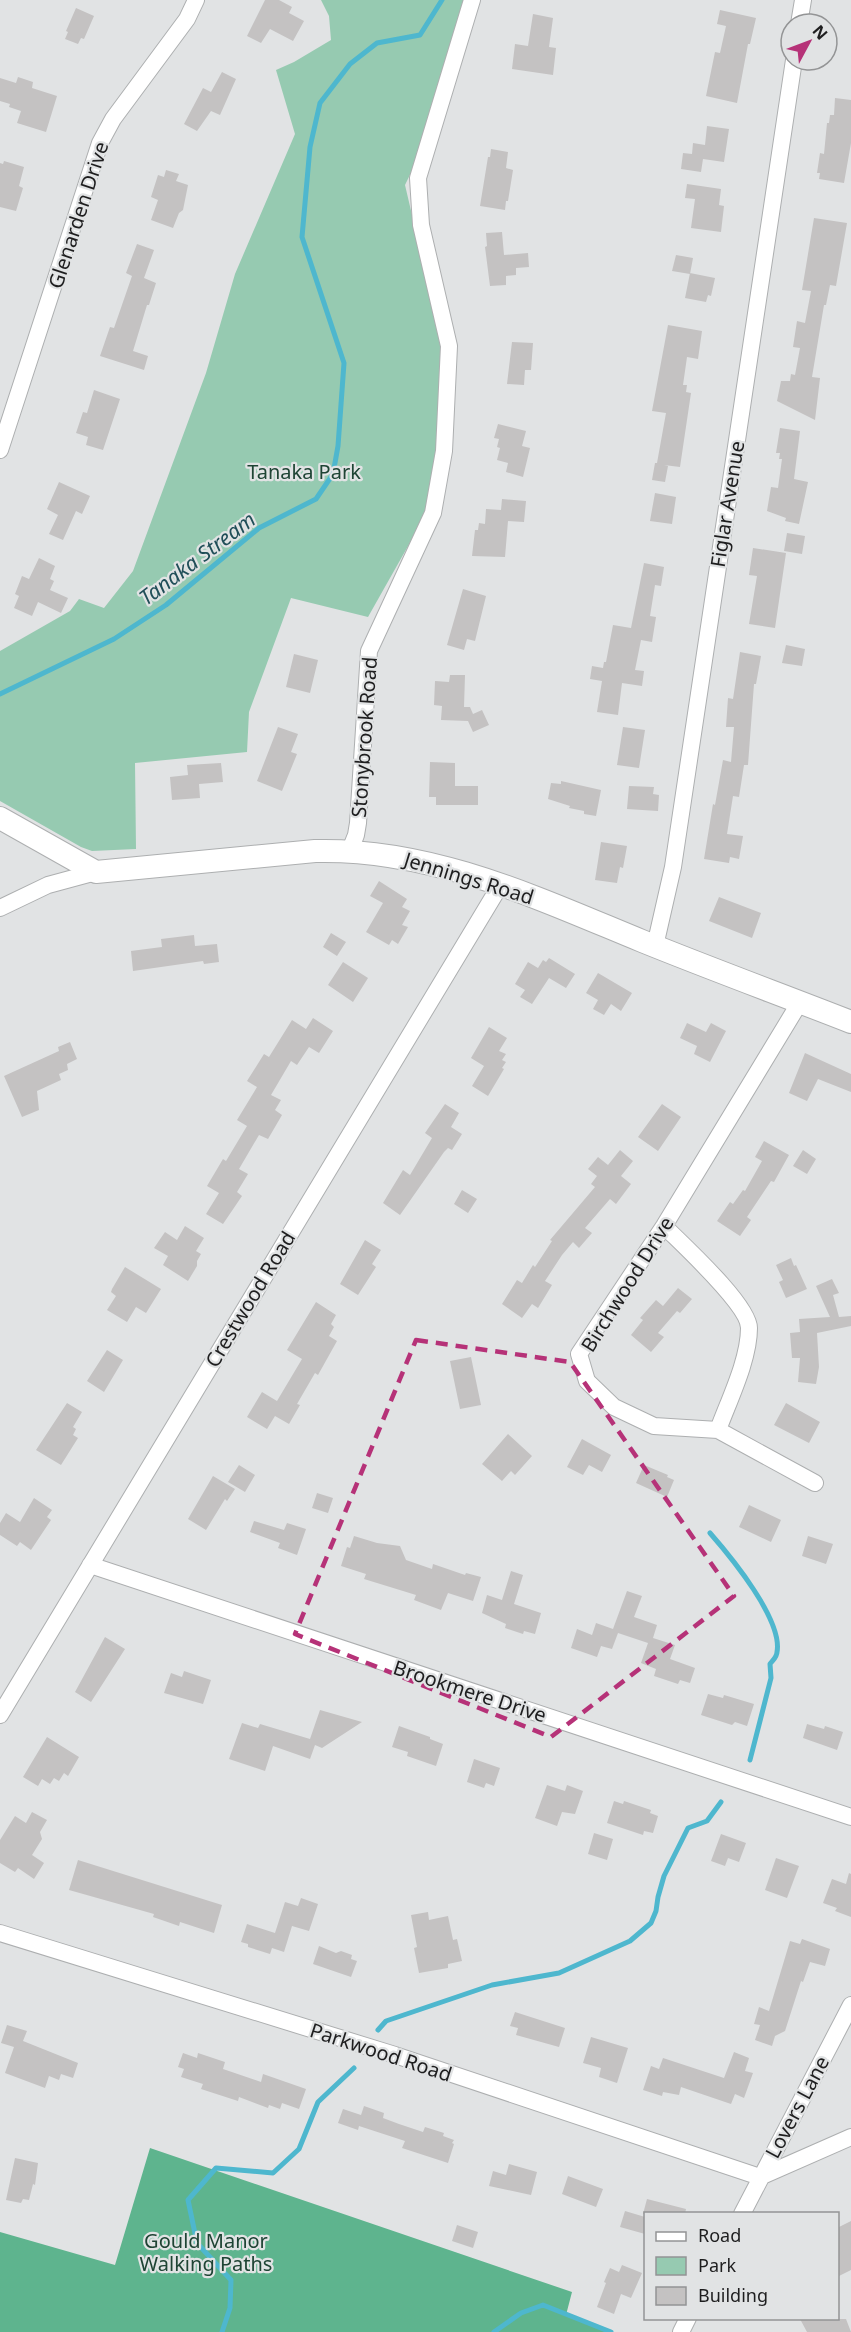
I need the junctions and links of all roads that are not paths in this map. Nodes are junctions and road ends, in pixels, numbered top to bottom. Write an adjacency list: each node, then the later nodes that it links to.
1 (196, 0): 4 (street, Glenarden Drive)
2 (472, 0): 6 (street, Stonybrook Road)
3 (792, 72): 10 (street, Figlar Avenue)
4 (0, 450)
5 (0, 818): 7 (street)
6 (350, 850): 7 (street, Jennings Road); 8 (street, Jennings Road)
7 (96, 872): 9 (street, Jennings Road)
8 (501, 884): 10 (street, Jennings Road); 16 (street, Crestwood Road)
9 (0, 908)
10 (655, 946): 11 (street, Jennings Road)
11 (800, 1002): 12 (street, Jennings Road); 13 (street, Birchwood Drive)
12 (851, 1022)
13 (664, 1226): 14 (street); 14 (street, Birchwood Drive)
14 (718, 1430): 15 (street, Birchwood Drive)
15 (815, 1483)
16 (90, 1565): 17 (street, Crestwood Road); 18 (street, Brookmere Drive)
17 (0, 1715)
18 (851, 1817)
19 (0, 1933): 22 (street, Parkwood Road)
20 (851, 2005): 22 (street, Lovers Lane)
21 (851, 2137): 22 (street)
22 (760, 2177): 23 (street, Lovers Lane)
23 (743, 2212)

